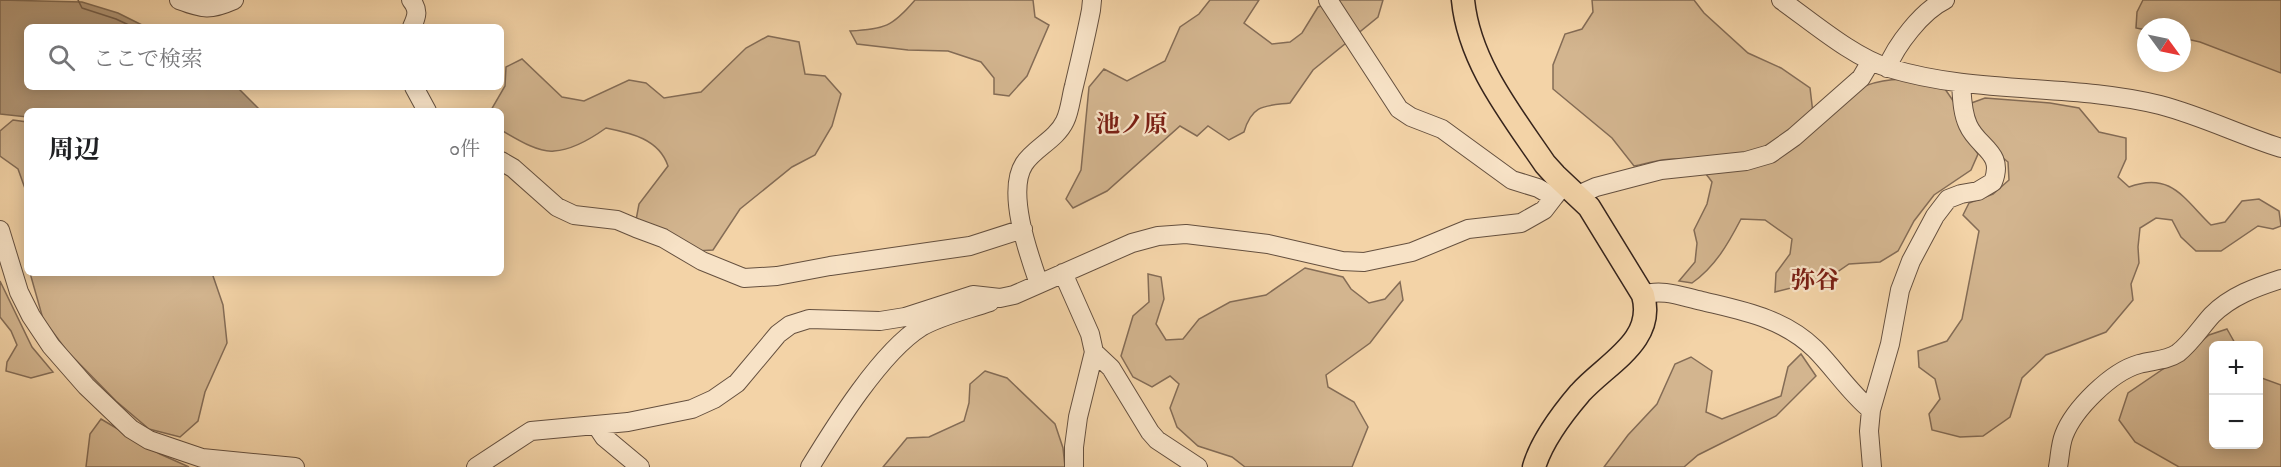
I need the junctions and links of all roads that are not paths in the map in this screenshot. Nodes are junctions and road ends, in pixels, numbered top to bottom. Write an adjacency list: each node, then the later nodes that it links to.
1 (179, 0): 2 (street)
2 (234, 0)
3 (411, 0): 9 (street)
4 (1092, 0): 17 (street)
5 (1328, 0): 16 (street)
6 (1463, 0): 16 (main road)
7 (1780, 0): 10 (street)
8 (1945, 0): 10 (street)
9 (413, 24)
10 (1879, 65): 11 (street); 16 (street)
11 (1961, 83): 14 (street); 25 (street)
12 (416, 90): 13 (street)
13 (426, 108)
14 (2281, 148)
15 (504, 162): 17 (street)
16 (1566, 192): 19 (street); 22 (main road)
17 (1023, 229): 21 (street)
18 (0, 230): 27 (street)
19 (1063, 273): 21 (street); 24 (street)
20 (2281, 279): 35 (street)
21 (1039, 284): 23 (street)
22 (1643, 295): 25 (street); 33 (main road)
23 (1000, 298): 26 (street); 30 (street)
24 (1094, 352): 31 (street); 32 (street)
25 (1872, 410): 34 (street)
26 (596, 425): 28 (street); 29 (street)
27 (295, 467)
28 (476, 467)
29 (640, 467)
30 (810, 467)
31 (1074, 467)
32 (1198, 467)
33 (1534, 467)
34 (1872, 467)
35 (2058, 467)

